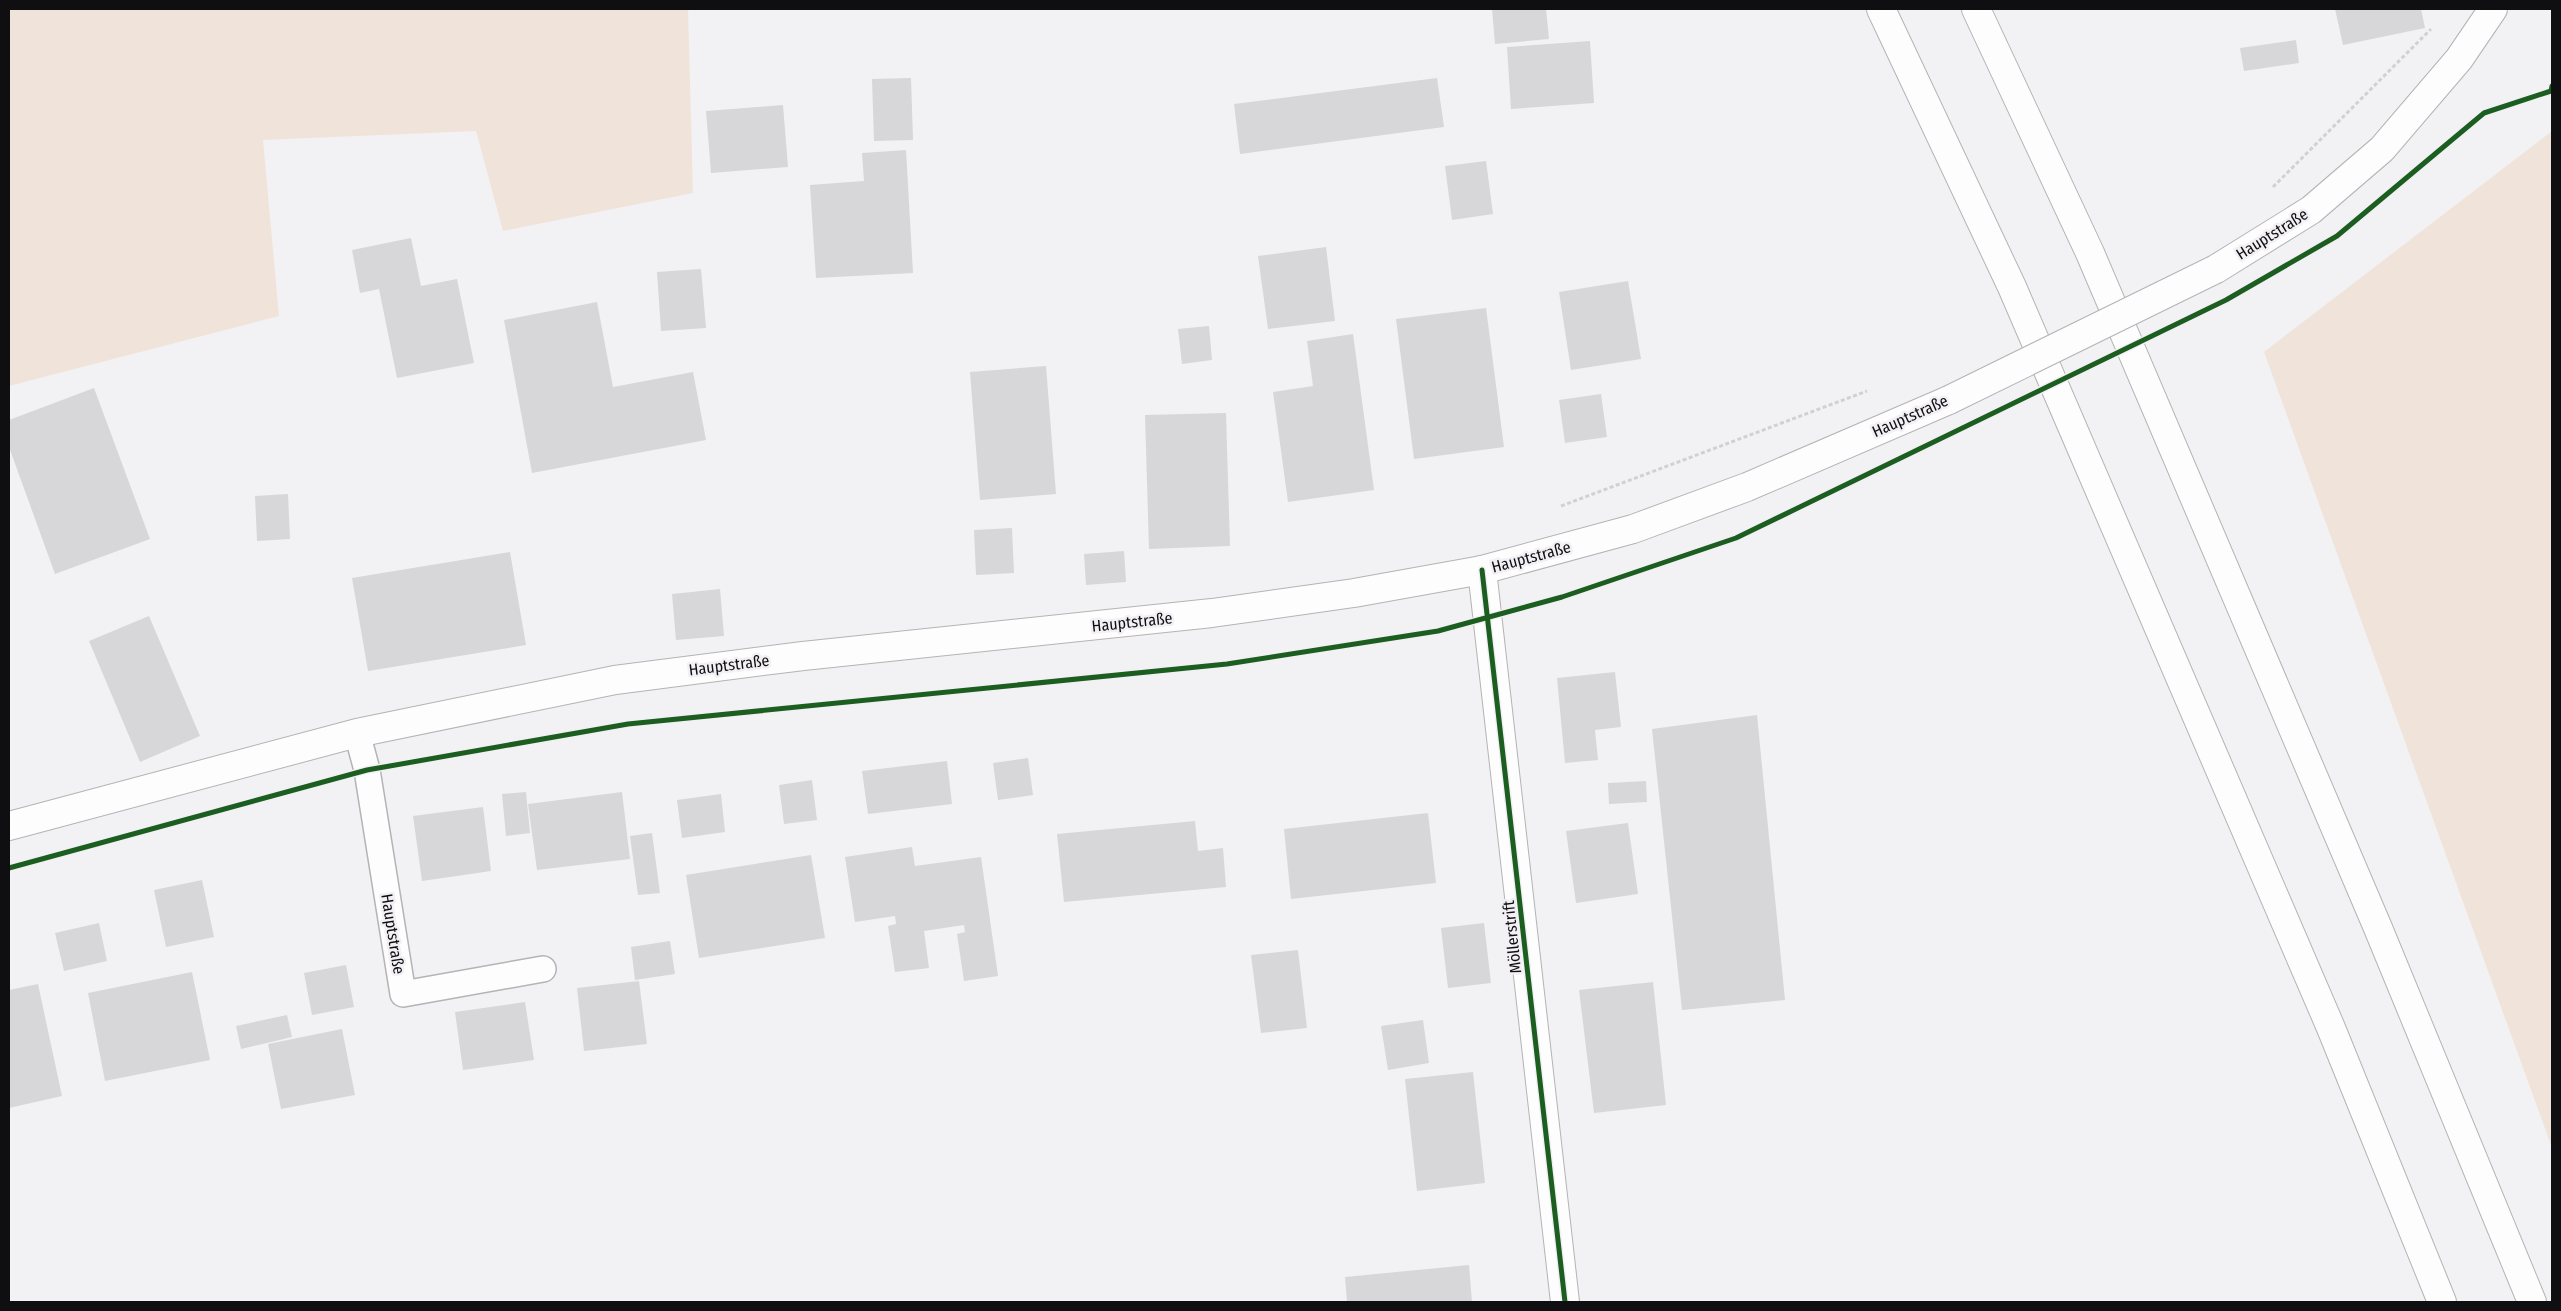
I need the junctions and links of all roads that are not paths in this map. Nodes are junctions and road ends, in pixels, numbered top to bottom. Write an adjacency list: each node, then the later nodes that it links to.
1 (1881, 9): 9 (main road)
2 (1976, 9): 10 (main road)
3 (2493, 9): 4 (main road, Hauptstraße, bridge)
4 (1482, 570): 5 (main road, Hauptstraße); 8 (main road, Möllerstrift)
5 (357, 733): 6 (main road, Hauptstraße); 7 (lane, Hauptstraße)
6 (9, 826)
7 (543, 968)
8 (1564, 1302)
9 (2442, 1302)
10 (2532, 1302)

